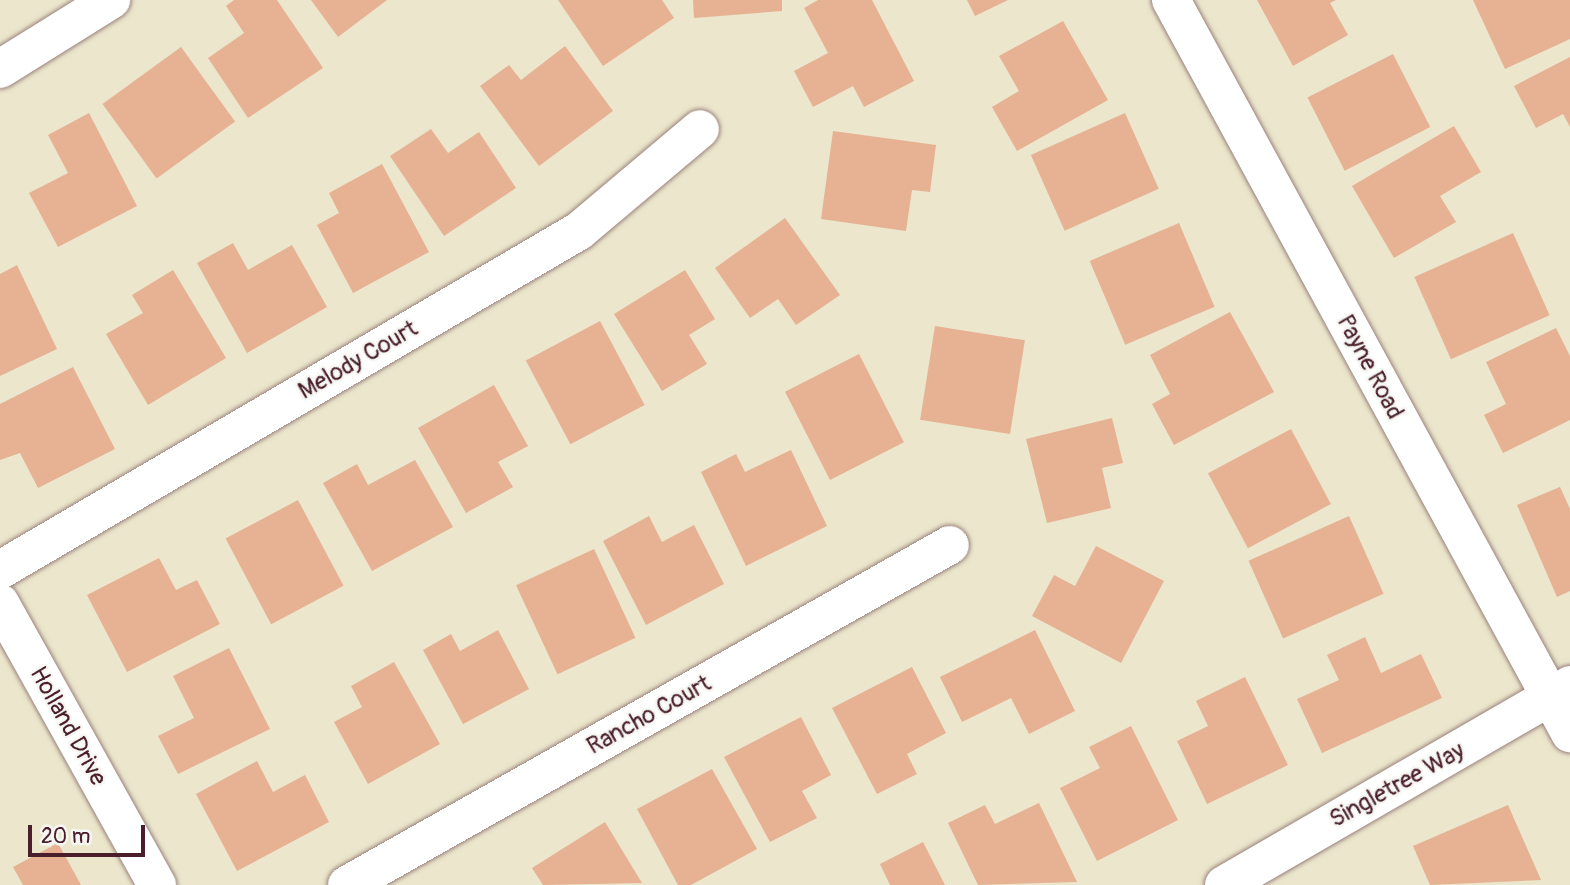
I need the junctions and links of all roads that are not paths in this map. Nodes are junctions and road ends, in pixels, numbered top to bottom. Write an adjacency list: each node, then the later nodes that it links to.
1 (110, 0): 3 (street)
2 (1171, 0): 8 (street, Payne Road)
3 (0, 69)
4 (700, 129): 6 (street, Melody Court)
5 (950, 545): 11 (street, Rancho Court)
6 (0, 570)
7 (0, 603): 10 (street, Holland Drive)
8 (1560, 692): 9 (street, Payne Road); 12 (street, Singletree Way)
9 (1570, 733)
10 (157, 885)
11 (347, 885)
12 (1224, 885)

